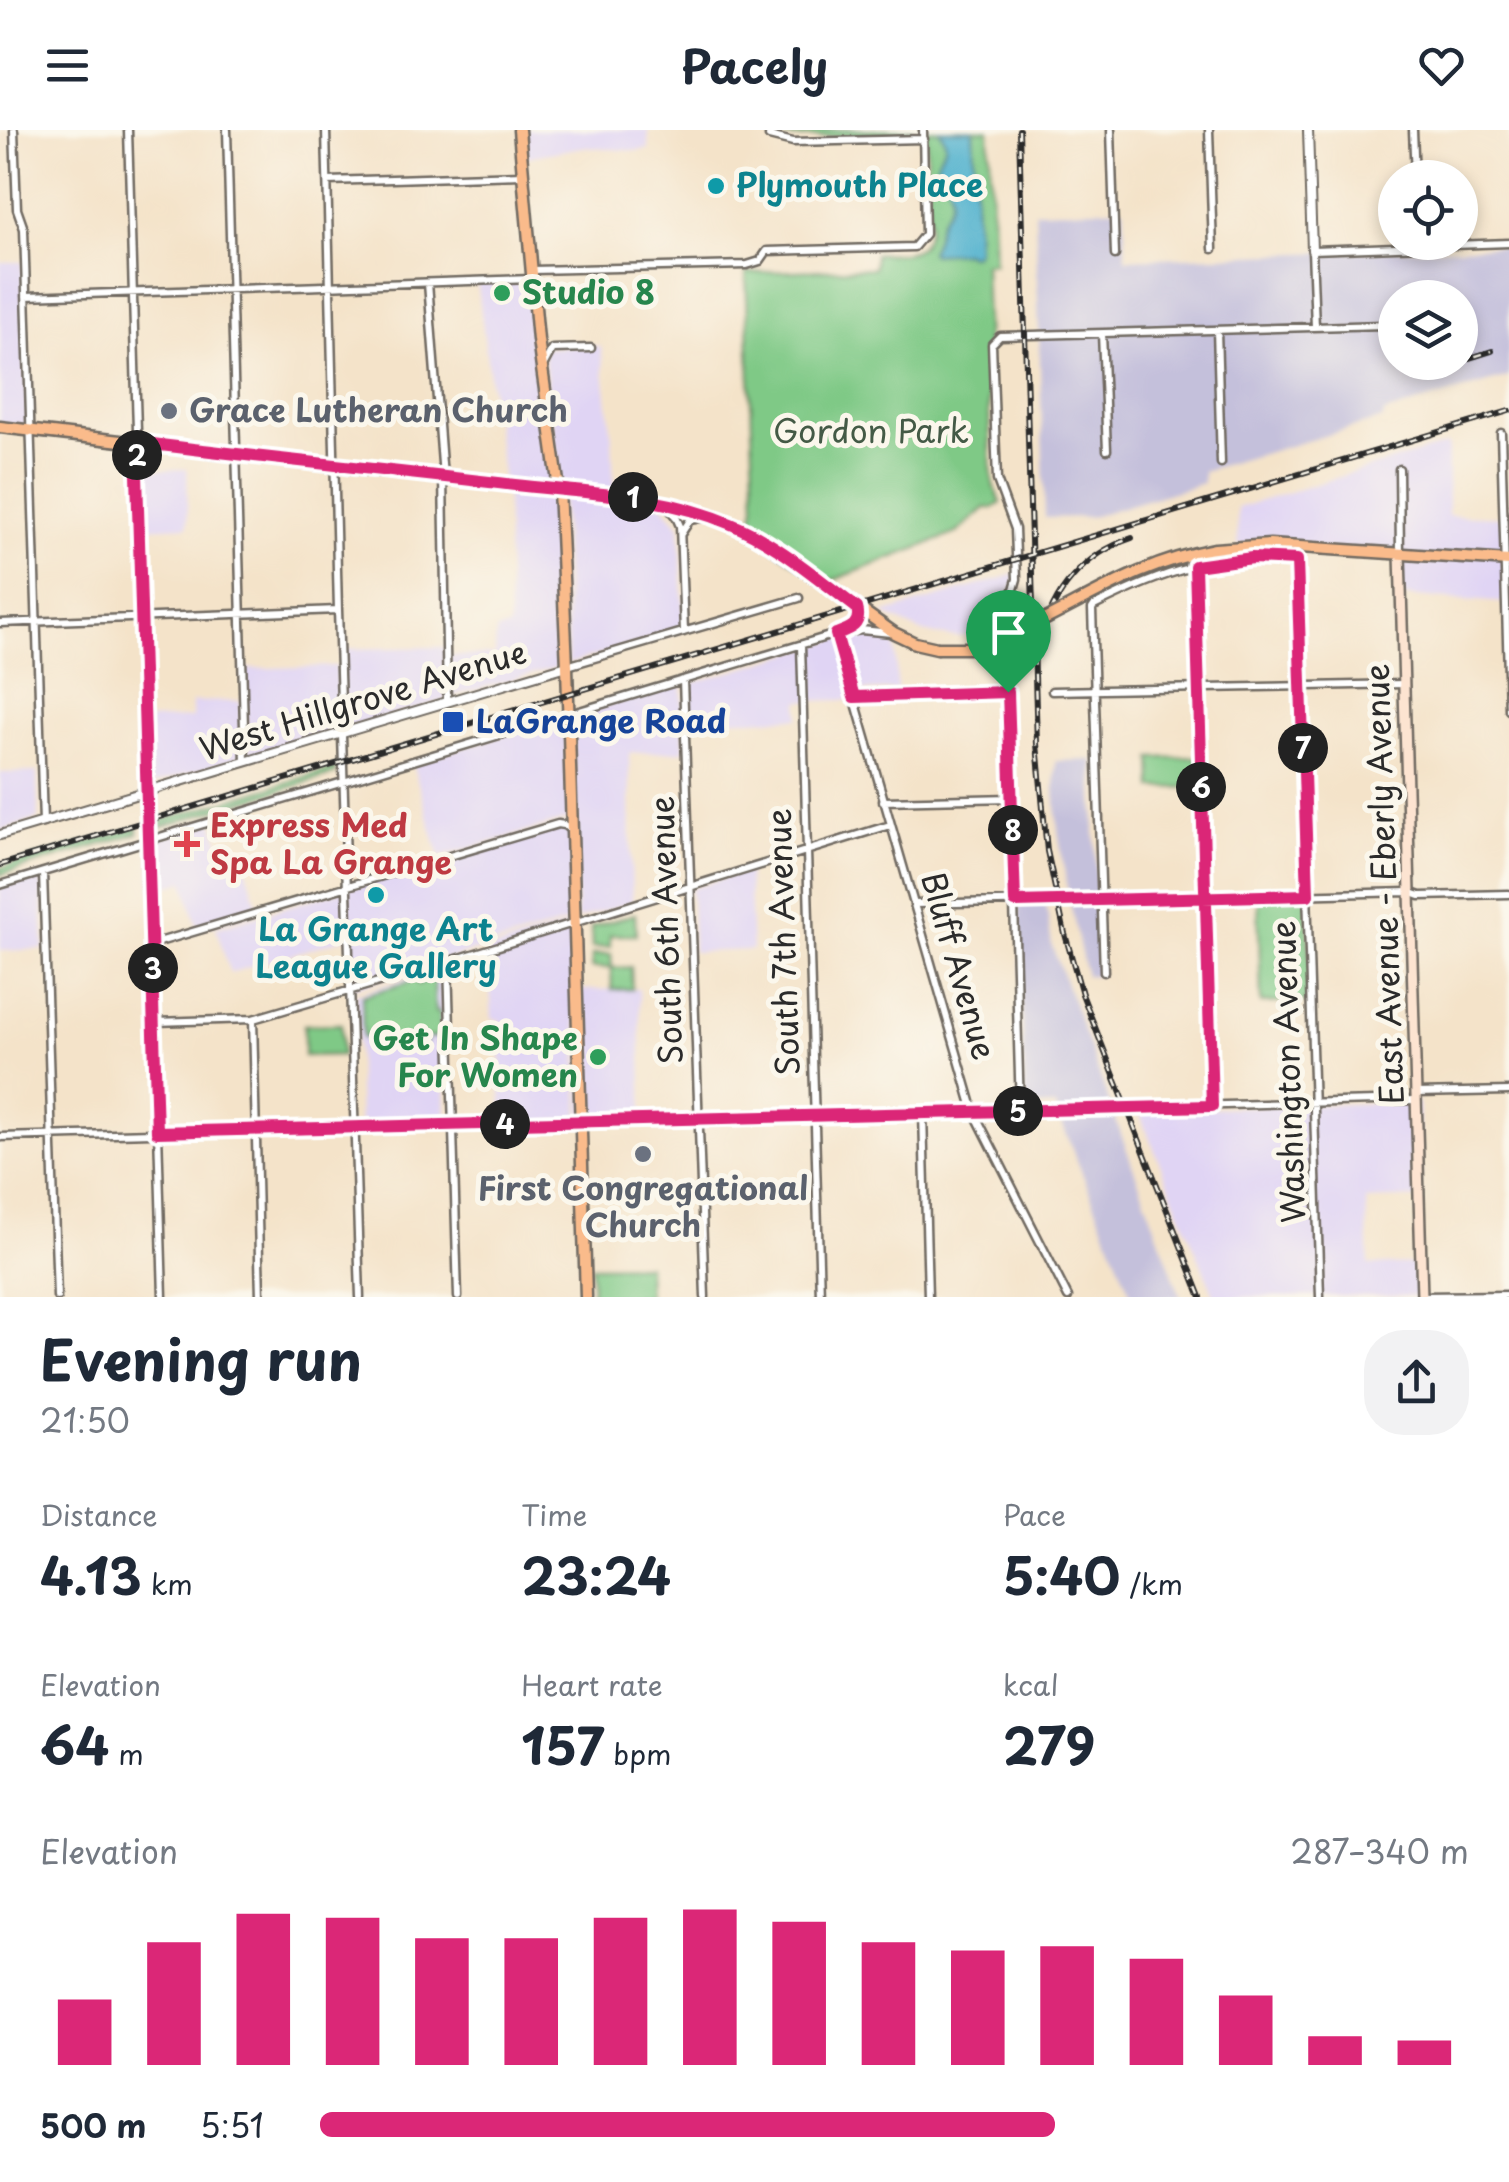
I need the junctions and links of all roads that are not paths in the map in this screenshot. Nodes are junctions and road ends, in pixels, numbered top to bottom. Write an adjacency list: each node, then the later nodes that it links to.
1 (14, 130): 26 (street)
2 (128, 130): 25 (street)
3 (227, 130): 24 (street)
4 (326, 130): 14 (street)
5 (518, 130): 13 (main road)
6 (1111, 130): 20 (street)
7 (1209, 130): 18 (street)
8 (1308, 130): 19 (street)
9 (1413, 130): 12 (street)
10 (924, 134): 11 (street); 21 (street)
11 (769, 136)
12 (1414, 160)
13 (523, 175): 14 (street); 21 (main road)
14 (328, 181): 23 (street)
15 (1509, 242): 16 (street)
16 (1478, 243)
17 (1378, 246): 19 (street)
18 (1213, 250)
19 (1312, 250): 28 (street)
20 (1115, 255)
21 (532, 274): 22 (street); 32 (main road)
22 (428, 282): 23 (street); 42 (street)
23 (331, 286): 24 (street); 40 (street)
24 (232, 289): 25 (street); 38 (street)
25 (133, 293): 26 (street); 36 (street)
26 (26, 296): 34 (street)
27 (1378, 325): 28 (street)
28 (1315, 327): 29 (street)
29 (1217, 330): 30 (street); 39 (street)
30 (1102, 334): 37 (street); 69 (street)
31 (591, 348): 32 (street)
32 (542, 371): 43 (main road)
33 (0, 427): 34 (main road)
34 (30, 430): 36 (main road); 57 (street)
35 (1501, 433): 50 (street)
36 (136, 442): 38 (main road); 56 (street)
37 (1107, 450)
38 (236, 454): 40 (main road); 55 (street)
39 (1221, 462)
40 (335, 466): 42 (main road); 54 (street)
41 (1398, 469): 48 (street, East Avenue - Eberly Avenue)
42 (444, 477): 43 (main road); 72 (street)
43 (559, 490): 44 (main road); 63 (main road)
44 (662, 502): 45 (main road); 46 (street)
45 (711, 516): 46 (street); 53 (main road)
46 (681, 535): 59 (street)
47 (1292, 546): 48 (main road); 49 (street, Washington Avenue); 60 (main road, bridge)
48 (1400, 554): 50 (main road); 65 (main road, East Avenue - Eberly Avenue)
49 (1297, 560): 51 (street); 66 (street, Washington Avenue)
50 (1507, 561): 73 (street)
51 (1195, 566): 67 (street); 68 (street)
52 (799, 598): 59 (street)
53 (857, 608): 60 (main road); 61 (street)
54 (338, 610): 55 (street); 75 (street)
55 (240, 614): 56 (street); 76 (street)
56 (142, 617): 57 (street); 78 (street)
57 (36, 622): 58 (street); 81 (street)
58 (0, 623)
59 (684, 632): 63 (street)
60 (894, 633): 61 (street)
61 (836, 634): 62 (street); 71 (street, Bluff Avenue)
62 (801, 645): 64 (street); 86 (street, South 7th Avenue)
63 (567, 666): 72 (street, West Hillgrove Avenue); 74 (main road)
64 (683, 680): 74 (street); 90 (street, South 6th Avenue)
65 (1404, 684): 66 (street); 91 (main road, East Avenue - Eberly Avenue)
66 (1301, 686): 67 (street); 93 (street, Washington Avenue)
67 (1198, 689): 68 (street); 94 (street)
68 (1095, 690): 70 (street); 95 (street)
69 (1008, 692): 71 (street); 79 (street)
70 (1052, 692)
71 (854, 697): 80 (street, Bluff Avenue)
72 (447, 702): 75 (street, West Hillgrove Avenue)
73 (1509, 710)
74 (568, 714): 77 (street); 83 (main road)
75 (342, 733): 76 (street, West Hillgrove Avenue); 77 (street)
76 (245, 762): 78 (street, West Hillgrove Avenue)
77 (344, 780): 85 (street); 89 (street)
78 (148, 791): 81 (street, West Hillgrove Avenue); 85 (street)
79 (1012, 798): 80 (street); 96 (street)
80 (884, 801): 82 (street, Bluff Avenue)
81 (43, 822): 84 (street, West Hillgrove Avenue)
82 (890, 825): 86 (street); 97 (street, Bluff Avenue)
83 (572, 831): 89 (street); 98 (main road)
84 (0, 835)
85 (149, 840): 87 (street); 99 (street)
86 (806, 851): 90 (street); 112 (street, South 7th Avenue)
87 (43, 872): 88 (street); 119 (street)
88 (0, 885)
89 (347, 886): 99 (street); 102 (street)
90 (689, 887): 98 (street); 113 (street, South 6th Avenue)
91 (1409, 892): 92 (street); 93 (street); 106 (main road, East Avenue - Eberly Avenue)
92 (1509, 894)
93 (1308, 895): 94 (street); 107 (street, Washington Avenue)
94 (1206, 897): 95 (street); 108 (street)
95 (1102, 900): 96 (street); 101 (street)
96 (1015, 902): 97 (street); 109 (street)
97 (914, 904): 110 (street, Bluff Avenue)
98 (574, 922): 100 (street); 114 (main road)
99 (152, 944): 104 (street)
100 (448, 962): 102 (street); 115 (street)
101 (1104, 972)
102 (350, 989): 103 (street); 116 (street)
103 (253, 1019): 104 (street); 117 (street)
104 (155, 1022): 118 (street)
105 (1509, 1091): 106 (street)
106 (1416, 1097): 107 (street); 133 (main road, East Avenue - Eberly Avenue)
107 (1315, 1103): 108 (street); 132 (street, Washington Avenue)
108 (1212, 1106): 109 (street)
109 (1020, 1111): 110 (street)
110 (974, 1112): 111 (street); 131 (street, Bluff Avenue)
111 (922, 1114): 112 (street); 130 (street)
112 (814, 1116): 113 (street); 129 (street, South 7th Avenue)
113 (700, 1120): 114 (street); 128 (street, South 6th Avenue)
114 (580, 1122): 115 (street); 127 (main road)
115 (453, 1125): 116 (street); 126 (street)
116 (355, 1127): 117 (street); 125 (street)
117 (256, 1130): 118 (street); 124 (street)
118 (157, 1132): 119 (street); 123 (street)
119 (53, 1135): 120 (street); 122 (street)
120 (0, 1136)
121 (1509, 1294): 133 (street)
122 (57, 1297)
123 (163, 1297)
124 (260, 1297)
125 (360, 1297)
126 (458, 1297)
127 (586, 1297)
128 (705, 1297)
129 (820, 1297)
130 (928, 1297)
131 (1068, 1297)
132 (1320, 1297)
133 (1422, 1297)

